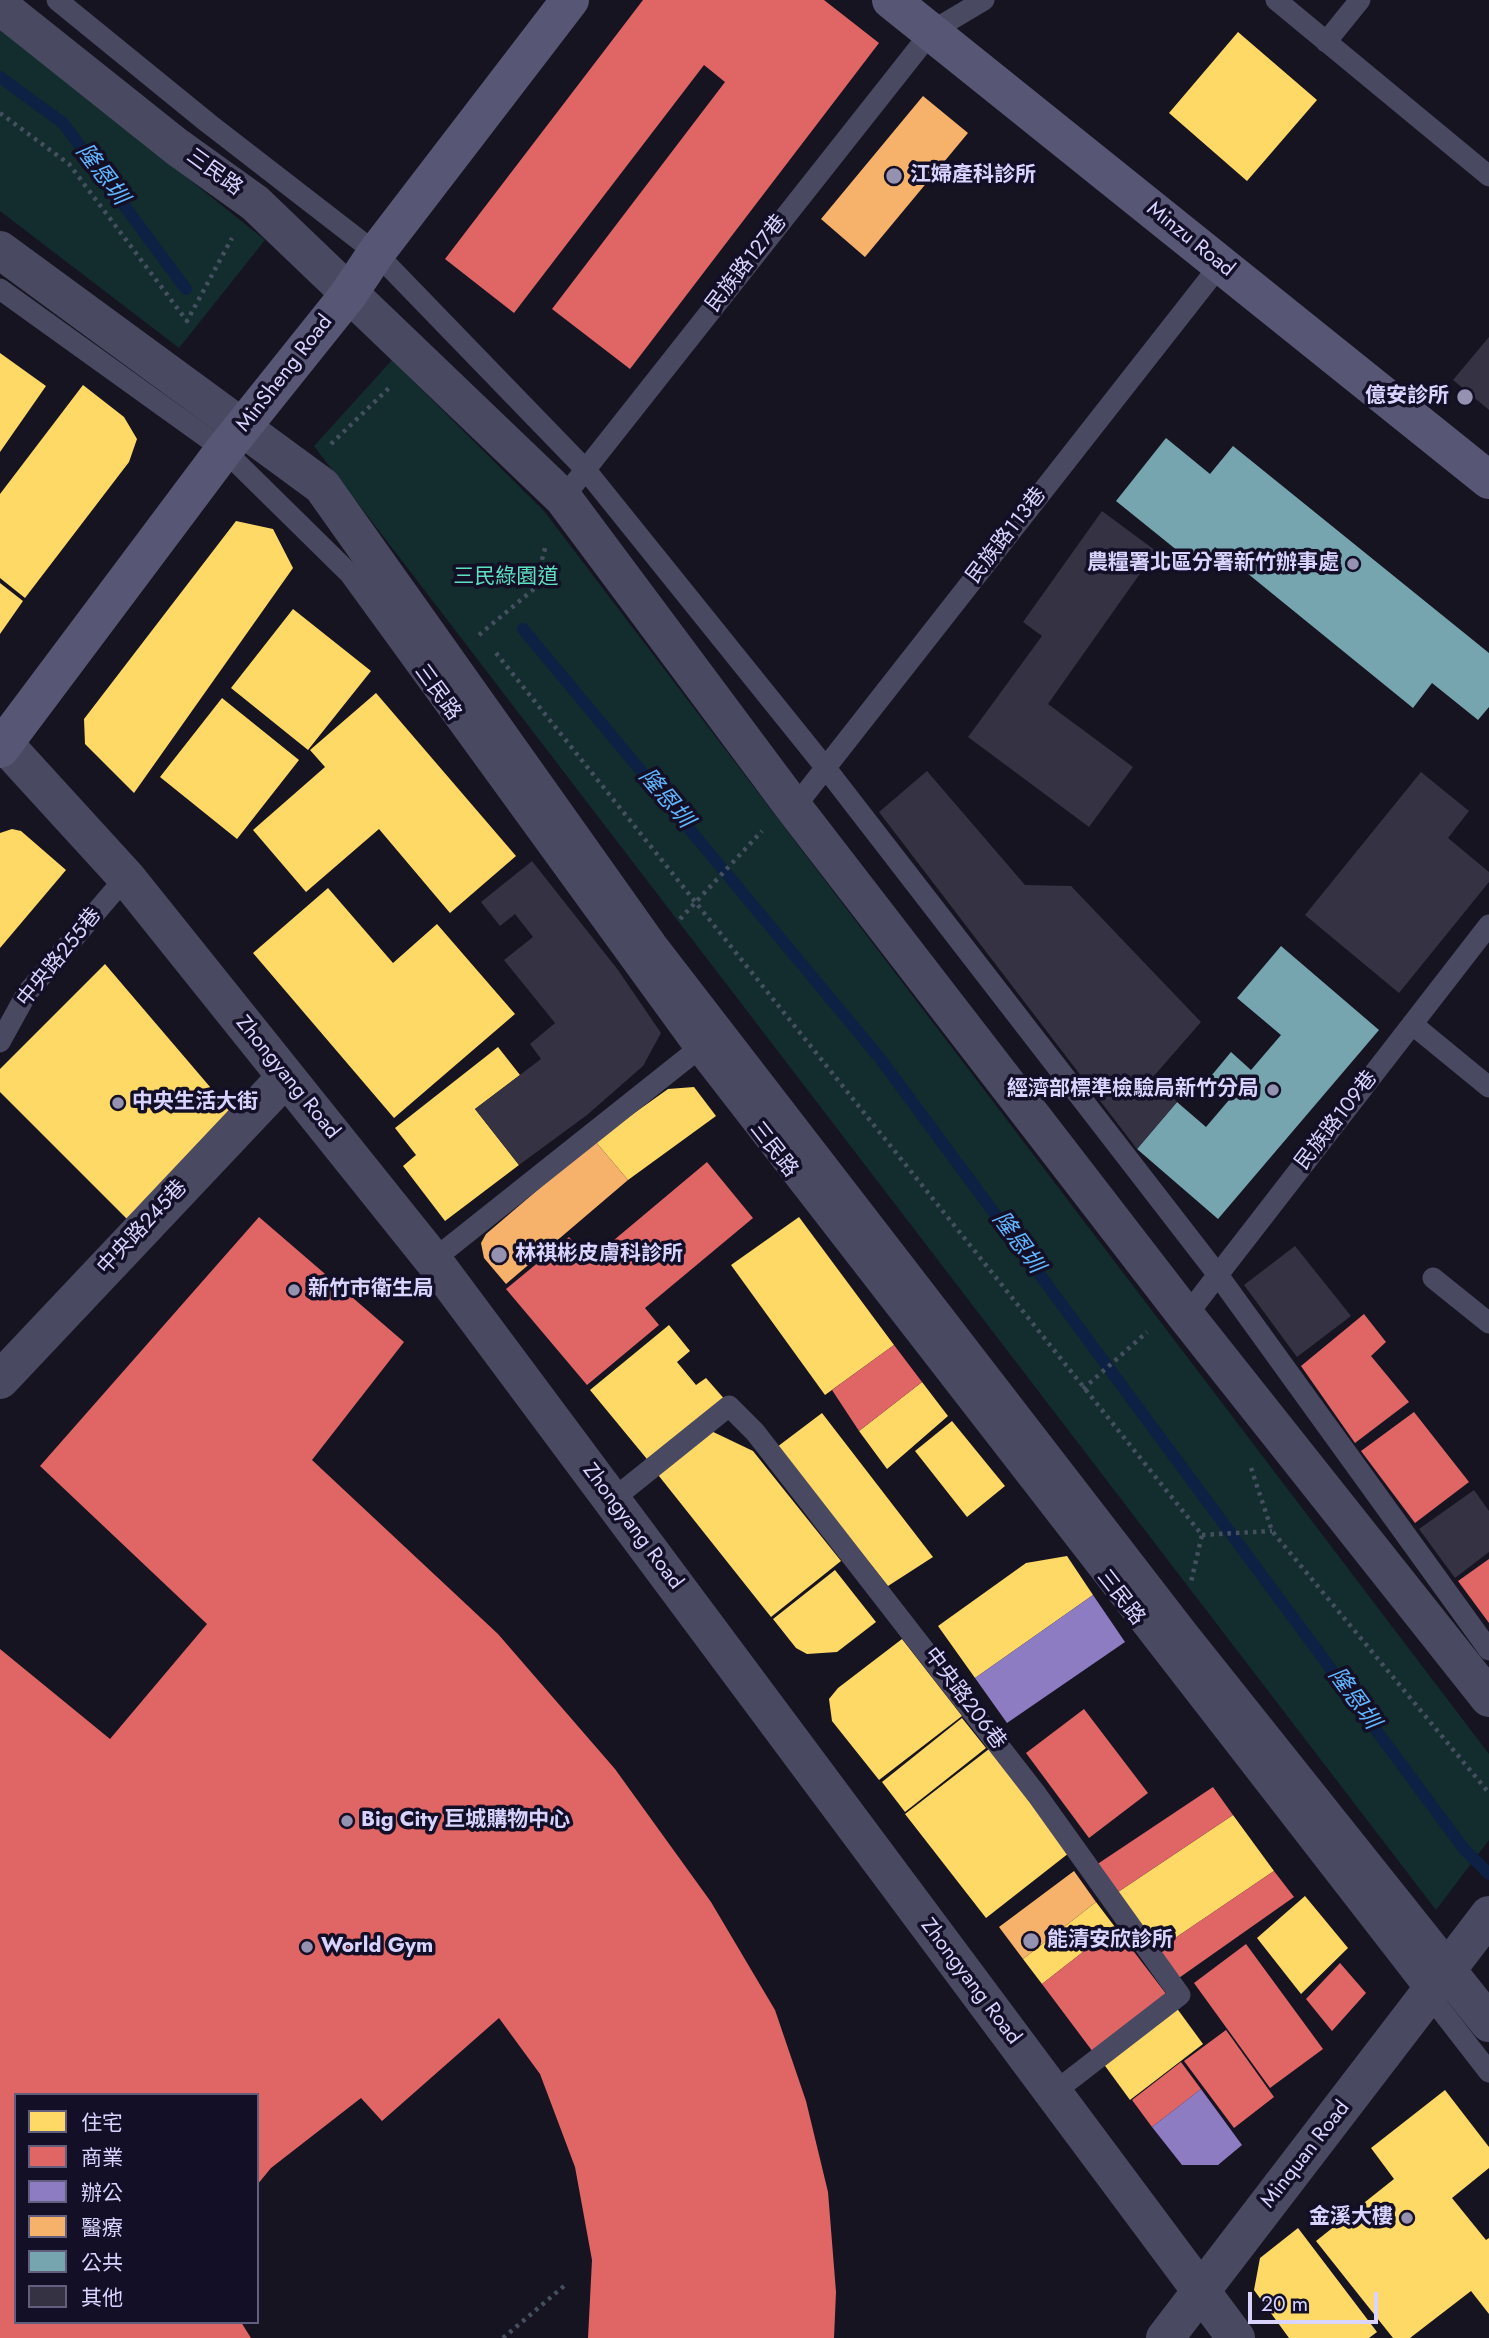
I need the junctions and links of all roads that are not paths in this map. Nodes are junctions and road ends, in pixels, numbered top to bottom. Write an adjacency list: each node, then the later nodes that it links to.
1 (57, 0): 12 (lane, 三民路)
2 (570, 0): 12 (street, MinSheng Road)
3 (891, 0): 8 (street, Minzu Road)
4 (984, 0): 8 (lane)
5 (1276, 0): 9 (lane)
6 (1360, 0): 9 (lane)
7 (5, 5): 15 (street, 三民路)
8 (932, 31): 13 (street, Minzu Road); 18 (lane, 民族路127巷)
9 (1326, 42): 10 (lane)
10 (1489, 176)
11 (0, 250): 16 (street, 三民路)
12 (376, 253): 15 (street, MinSheng Road); 18 (lane, 三民路)
13 (1220, 265): 17 (street, Minzu Road); 20 (lane, 民族路113巷)
14 (0, 289): 16 (lane, 三民路)
15 (348, 295): 16 (street, MinSheng Road); 18 (street, 三民路)
16 (234, 439): 19 (street, MinSheng Road); 26 (lane, 三民路); 26 (street, 三民路)
17 (1486, 471)
18 (574, 483): 20 (lane, 三民路); 21 (street, 三民路)
19 (2, 744): 22 (street, Zhongyang Road)
20 (825, 767): 21 (lane, 民族路113巷); 30 (lane, 三民路)
21 (794, 808): 32 (street, 三民路)
22 (126, 877): 25 (lane, 中央路255巷); 27 (street, Zhongyang Road)
23 (1489, 925): 24 (lane, 民族路109巷)
24 (1412, 1024): 28 (lane); 30 (lane, 民族路109巷)
25 (0, 1042)
26 (707, 1042): 29 (lane); 36 (street, 三民路)
27 (286, 1077): 29 (street, Zhongyang Road); 34 (street, 中央路245巷)
28 (1489, 1087)
29 (433, 1259): 35 (street, Zhongyang Road)
30 (1218, 1275): 32 (lane, 民族路109巷); 37 (lane, 三民路)
31 (1433, 1278): 33 (lane)
32 (1186, 1316): 38 (street, 三民路)
33 (1489, 1323)
34 (0, 1380)
35 (612, 1500): 43 (street, Zhongyang Road); 43 (lane, 中央路206巷)
36 (1064, 1506): 40 (lane, 三民路); 40 (street, 三民路)
37 (1489, 1650)
38 (1489, 1698)
39 (1489, 1915): 40 (street, Minquan Road)
40 (1437, 1983): 41 (street, 三民路); 42 (lane, 三民路); 44 (street, Minquan Road)
41 (1489, 2023)
42 (1489, 2072)
43 (1052, 2093): 44 (street, Zhongyang Road)
44 (1200, 2291): 45 (street, Minquan Road); 46 (street, Zhongyang Road)
45 (1165, 2338)
46 (1236, 2338)

